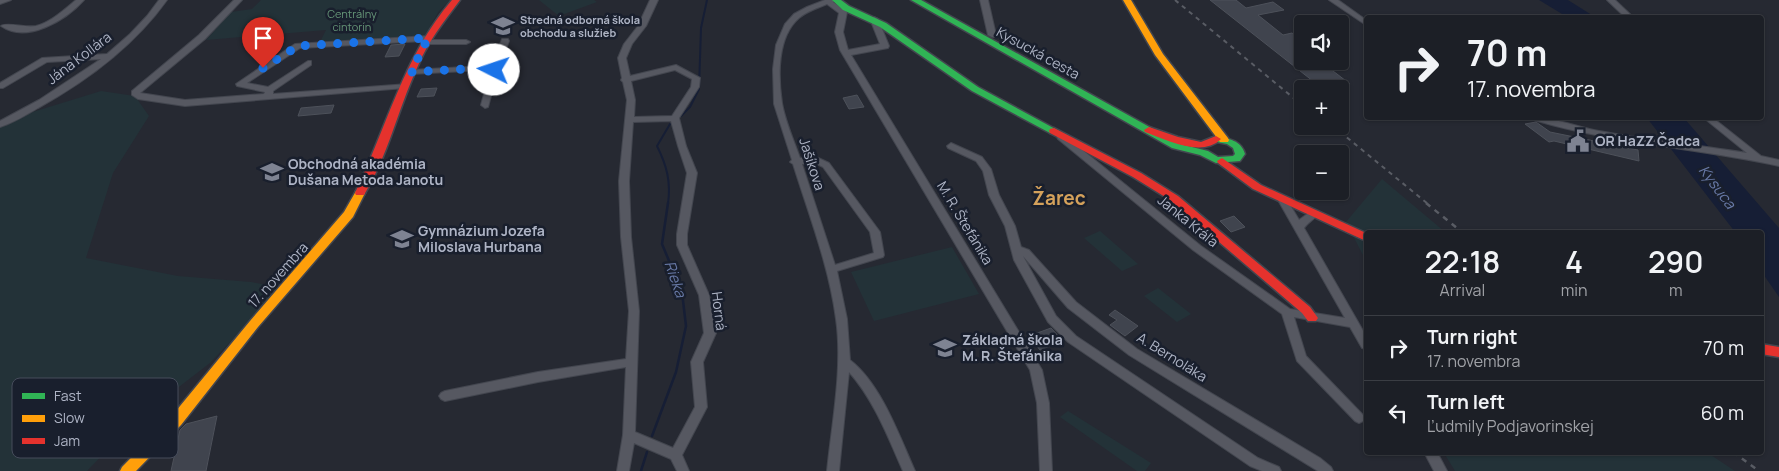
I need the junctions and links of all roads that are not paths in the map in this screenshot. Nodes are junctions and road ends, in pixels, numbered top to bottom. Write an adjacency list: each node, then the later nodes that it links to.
1 (6, 0): 13 (street)
2 (80, 0): 17 (street)
3 (163, 0): 23 (street, Jána Kollára)
4 (238, 0): 30 (street)
5 (456, 0): 19 (street, 17. novembra)
6 (654, 0): 27 (street)
7 (984, 0): 18 (street)
8 (1127, 0): 31 (street)
9 (1333, 0): 16 (street)
10 (1611, 0): 14 (street)
11 (833, 1): 15 (street, Janka Kráľa); 22 (street, M. R. Štefánika); 42 (street, Jašíkova)
12 (918, 1): 41 (street, Kysucká cesta)
13 (0, 2)
14 (1628, 15)
15 (874, 19): 22 (street); 38 (street, Janka Kráľa)
16 (1364, 22)
17 (2, 25)
18 (992, 36)
19 (427, 40): 20 (street); 26 (street, 17. novembra); 30 (street)
20 (466, 42)
21 (505, 42): 25 (street)
22 (846, 53): 76 (street, M. R. Štefánika)
23 (108, 56): 28 (street); 37 (street, Jána Kollára)
24 (308, 63): 30 (street)
25 (494, 70): 26 (street); 32 (street)
26 (411, 72): 29 (street, 17. novembra)
27 (625, 80): 33 (street); 34 (street)
28 (0, 86)
29 (405, 86): 30 (street); 66 (street, 17. novembra)
30 (269, 93)
31 (1192, 100): 39 (street); 41 (street)
32 (485, 105)
33 (675, 118): 34 (street); 69 (street, Horná)
34 (630, 120): 62 (street)
35 (1544, 120): 43 (street)
36 (1710, 120): 43 (street)
37 (0, 124)
38 (1054, 131): 56 (street, Janka Kráľa); 57 (street, Janka Kráľa)
39 (1224, 140): 41 (street, Kysucká cesta); 45 (street, Kysucká cesta)
40 (951, 146): 54 (street)
41 (1205, 146): 46 (street, Kysucká cesta)
42 (791, 148): 44 (street); 47 (street, Jašíkova)
43 (1758, 158): 48 (street)
44 (814, 159): 47 (street); 55 (street)
45 (1236, 159): 46 (street); 49 (street, Kysucká cesta)
46 (1222, 161): 49 (street, Kysucká cesta)
47 (795, 162): 55 (street, Jašíkova)
48 (1779, 163)
49 (1272, 194): 50 (street, Kysucká cesta)
50 (1283, 200): 51 (street, Kysucká cesta); 52 (street)
51 (1313, 214): 52 (street); 53 (street, Kysucká cesta)
52 (1299, 228): 58 (street)
53 (1364, 236)
54 (1017, 250): 77 (street); 78 (street, A. Bernoláka)
55 (831, 269): 63 (street, Jašíkova)
56 (1287, 312): 57 (street, Janka Kráľa); 65 (street)
57 (1312, 318): 58 (street, Janka Kráľa)
58 (1353, 323): 59 (street)
59 (1364, 342)
60 (1764, 350): 61 (street)
61 (1779, 352)
62 (633, 362): 64 (street); 67 (street)
63 (844, 362): 74 (street, Jašíkova); 75 (street)
64 (445, 396)
65 (1359, 418)
66 (178, 419)
67 (629, 435): 69 (street); 72 (street)
68 (1432, 455): 79 (street)
69 (676, 456): 73 (street)
70 (140, 458): 71 (street, 17. novembra)
71 (127, 471)
72 (622, 471)
73 (683, 471)
74 (833, 471)
75 (909, 471)
76 (1046, 471)
77 (1275, 471)
78 (1327, 471)
79 (1441, 471)

